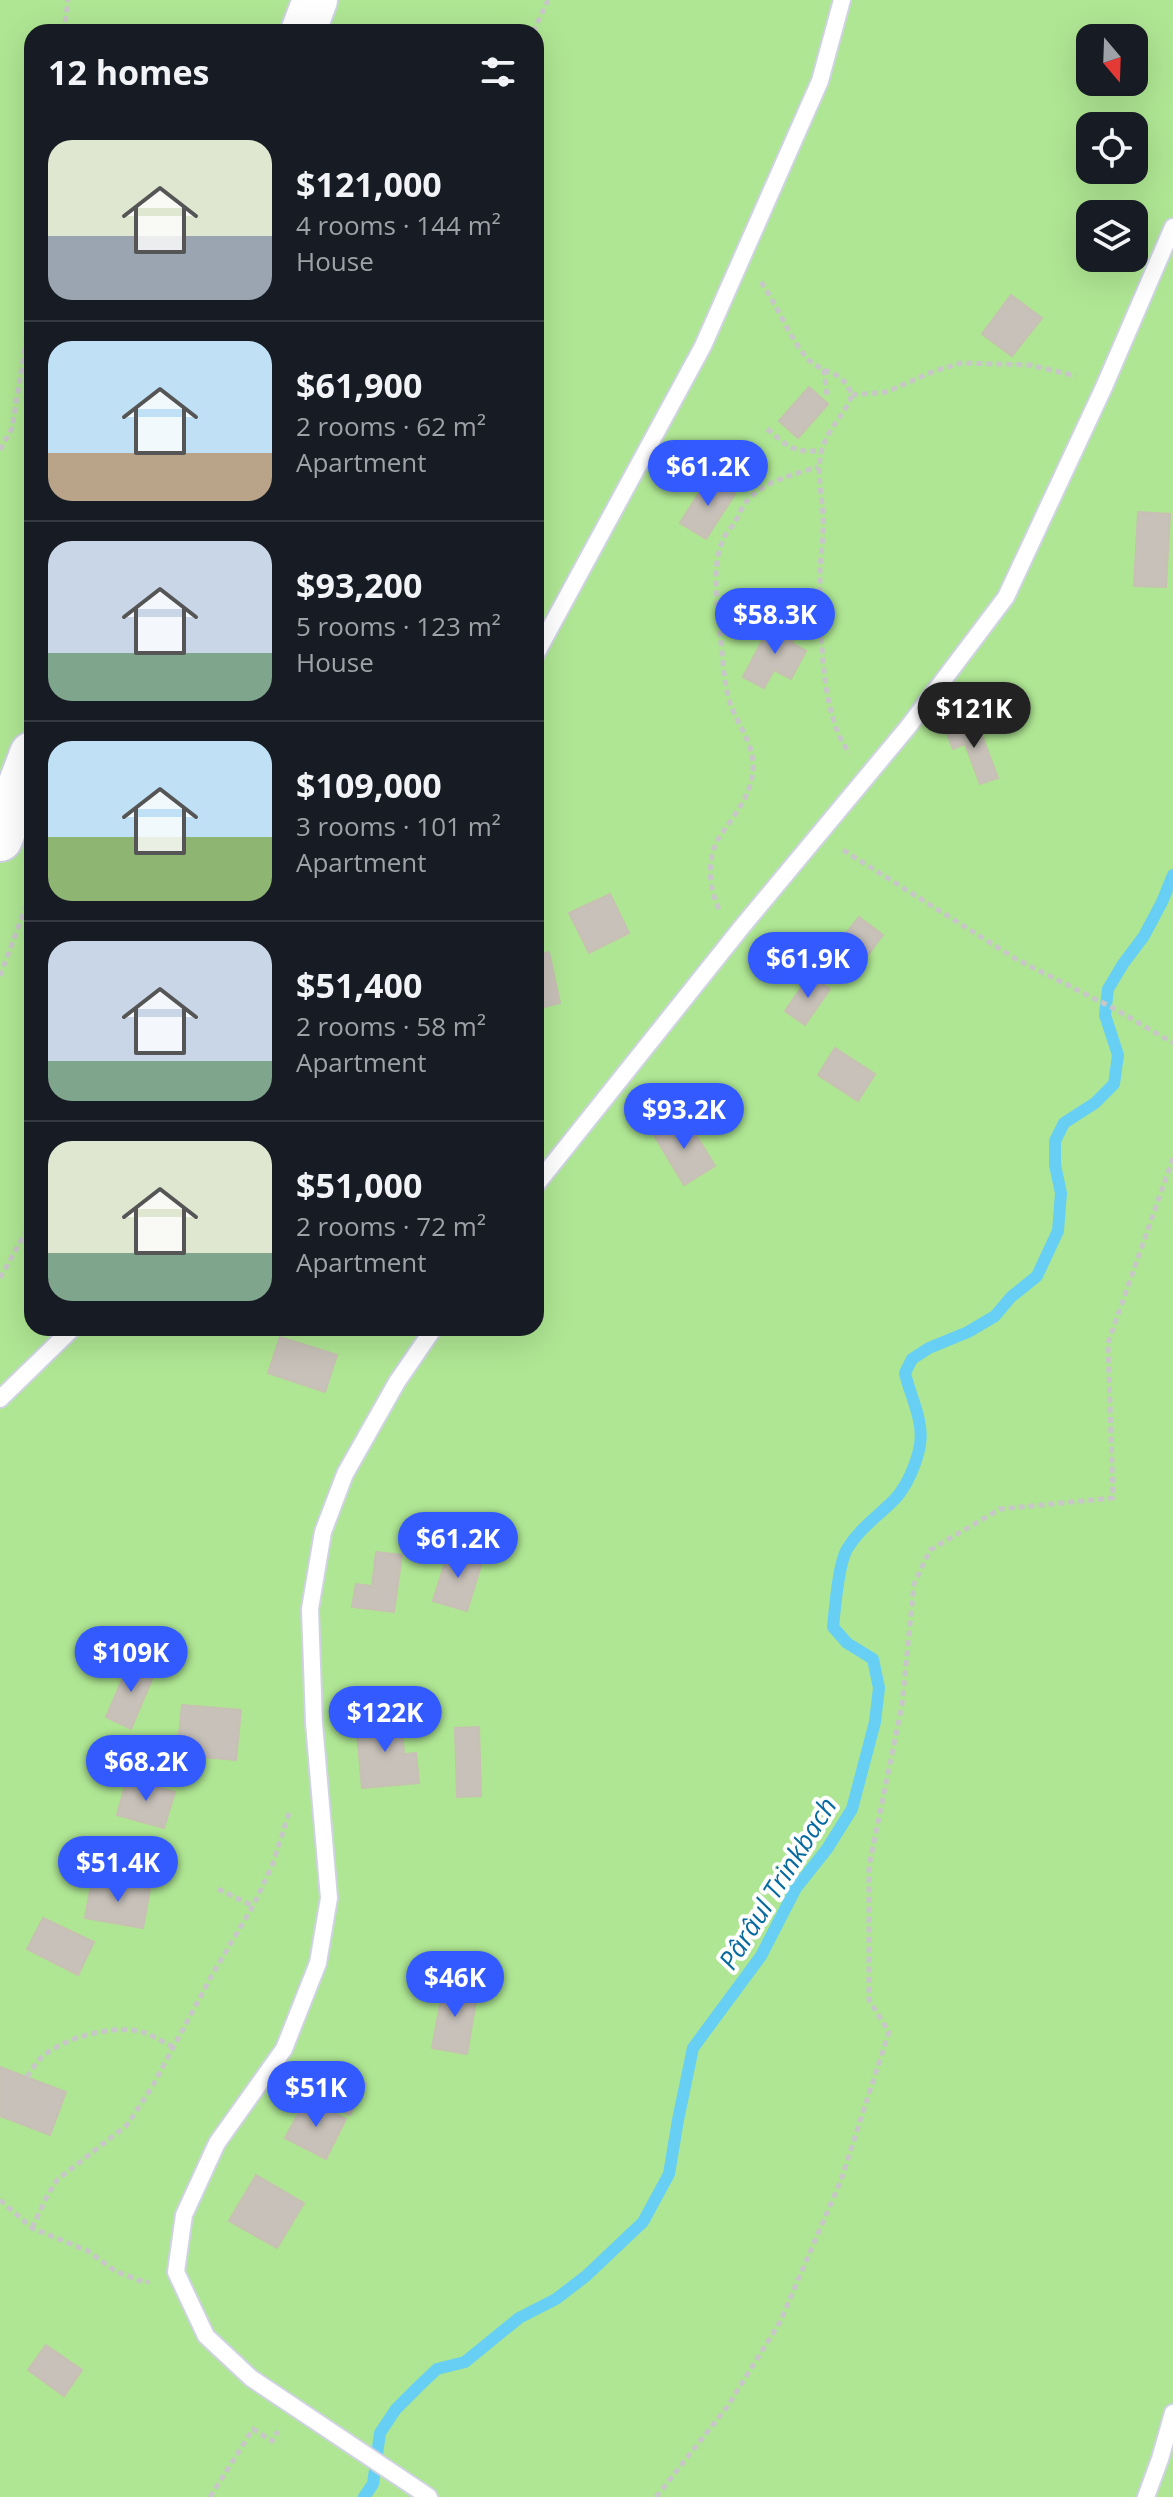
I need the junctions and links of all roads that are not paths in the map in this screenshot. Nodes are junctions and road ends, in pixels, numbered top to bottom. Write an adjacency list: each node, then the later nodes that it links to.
1 (315, 0): 3 (main road)
2 (842, 0): 5 (lane)
3 (306, 24)
4 (1173, 227): 8 (lane)
5 (544, 639)
6 (24, 775): 7 (main road)
7 (0, 839)
8 (544, 1175)
9 (65, 1336): 11 (lane)
10 (429, 1336): 13 (lane)
11 (0, 1399)
12 (1173, 2413): 14 (lane)
13 (429, 2497)
14 (1146, 2497)

